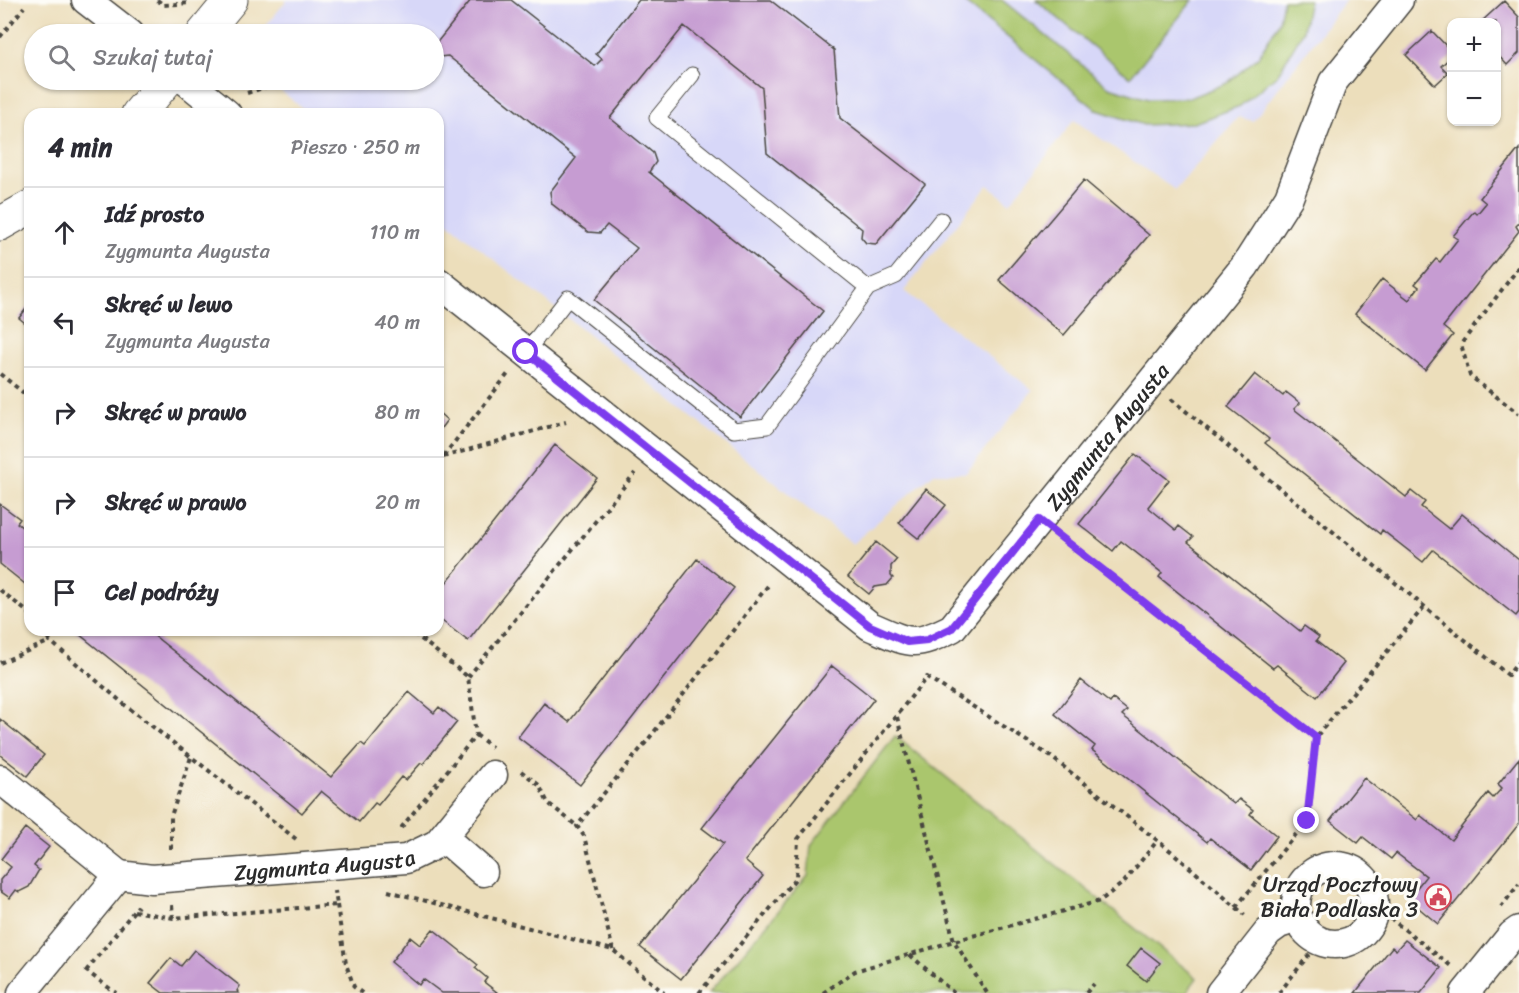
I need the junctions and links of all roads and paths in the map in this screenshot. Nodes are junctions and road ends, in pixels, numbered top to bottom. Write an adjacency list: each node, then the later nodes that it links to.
1 (86, 0): 7 (street)
2 (157, 0): 5 (path)
3 (231, 0): 8 (street)
4 (1399, 0): 23 (street, Zygmunta Augusta)
5 (196, 2)
6 (24, 7): 9 (path)
7 (117, 24)
8 (211, 24)
9 (0, 37)
10 (692, 75): 20 (lane)
11 (158, 90): 13 (street)
12 (197, 90): 14 (street)
13 (143, 108)
14 (220, 108)
15 (24, 210): 17 (street)
16 (942, 220): 20 (lane)
17 (0, 224)
18 (1519, 267): 25 (path)
19 (444, 287): 21 (street, Zygmunta Augusta)
20 (868, 288): 21 (lane)
21 (526, 352): 27 (street, Zygmunta Augusta); 28 (path)
22 (0, 374): 24 (path)
23 (1150, 382): 30 (street, Zygmunta Augusta); 33 (path)
24 (24, 393)
25 (1519, 414)
26 (570, 421): 29 (path)
27 (652, 452): 31 (street, Zygmunta Augusta); 40 (path)
28 (444, 456)
29 (444, 457)
30 (1039, 520): 31 (street, Zygmunta Augusta); 43 (path)
31 (788, 560): 47 (path)
32 (0, 590): 34 (path)
33 (1424, 607): 38 (path); 43 (path)
34 (24, 609)
35 (47, 636): 37 (path)
36 (417, 636): 40 (path)
37 (50, 641): 39 (path); 44 (path)
38 (1519, 662)
39 (0, 663)
40 (468, 677): 42 (path)
41 (896, 716): 51 (path); 65 (path); 77 (path)
42 (476, 735): 45 (path); 48 (path)
43 (1316, 737): 58 (path)
44 (192, 757): 50 (path); 55 (path)
45 (502, 764): 47 (path); 49 (street, Zygmunta Augusta)
46 (0, 779): 54 (street)
47 (577, 826): 66 (path)
48 (400, 829)
49 (443, 837): 52 (street, Zygmunta Augusta); 53 (street)
50 (298, 841)
51 (1157, 841): 58 (path); 65 (path)
52 (332, 866): 55 (street, Zygmunta Augusta); 57 (path)
53 (483, 872)
54 (119, 875): 55 (street, Zygmunta Augusta); 73 (street)
55 (171, 885): 59 (path); 60 (path)
56 (387, 891): 66 (path)
57 (337, 905): 60 (path); 75 (path)
58 (1236, 907): 63 (path)
59 (134, 911): 60 (path); 70 (path)
60 (173, 918)
61 (1298, 918): 82 (street)
62 (1390, 918): 72 (path)
63 (1253, 922)
64 (1519, 930): 72 (street)
65 (954, 941): 68 (path); 80 (path)
66 (613, 950): 76 (path)
67 (1311, 952): 83 (path)
68 (909, 955): 78 (path); 79 (path)
69 (79, 965): 70 (path)
70 (86, 971): 74 (path)
71 (1094, 984): 81 (path)
72 (1468, 988)
73 (29, 990)
74 (116, 993)
75 (362, 993)
76 (664, 993)
77 (699, 993)
78 (823, 993)
79 (954, 993)
80 (987, 993)
81 (1086, 993)
82 (1220, 993)
83 (1279, 993)

